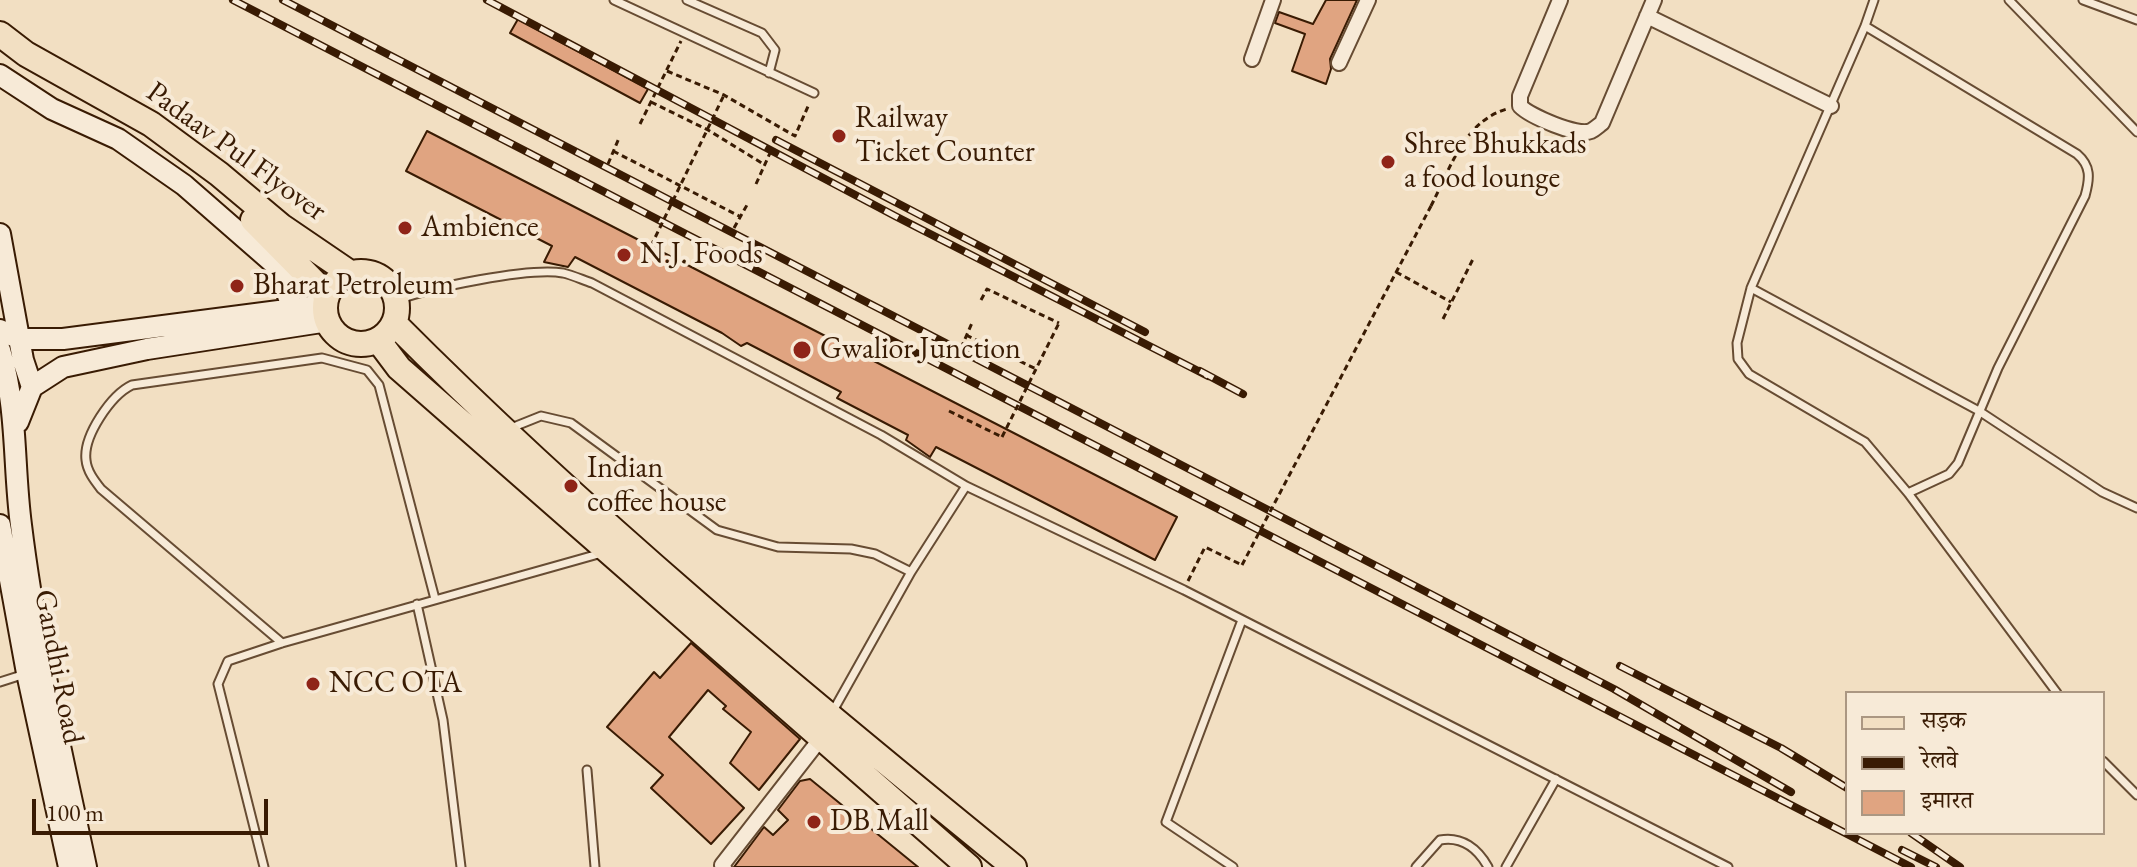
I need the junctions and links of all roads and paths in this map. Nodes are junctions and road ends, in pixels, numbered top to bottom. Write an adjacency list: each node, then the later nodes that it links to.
1 (614, 0): 14 (lane)
2 (687, 0): 19 (lane)
3 (1273, 0): 16 (street)
4 (1368, 0): 17 (street)
5 (1560, 0): 24 (street)
6 (1654, 0): 10 (street)
7 (1874, 0): 12 (lane)
8 (2009, 0): 29 (lane)
9 (2083, 0): 11 (lane)
10 (1647, 16): 24 (street); 25 (street)
11 (2137, 20)
12 (1865, 26): 25 (lane); 63 (lane)
13 (0, 34): 26 (main road, Padaav Pul Flyover)
14 (684, 35): 18 (path); 19 (lane)
15 (0, 50): 26 (main road, Padaav Pul Flyover)
16 (1252, 59)
17 (1339, 63)
18 (667, 71): 22 (path); 23 (path)
19 (769, 73): 21 (lane)
20 (0, 75): 43 (main road)
21 (814, 93): 22 (path)
22 (724, 95): 28 (path, bridge)
23 (651, 102): 27 (path); 28 (path)
24 (1520, 106): 45 (path, bridge)
25 (1831, 106): 47 (lane)
26 (114, 111): 44 (main road, Padaav Pul Flyover); 46 (main road, Padaav Pul Flyover)
27 (640, 124)
28 (708, 130): 34 (path); 36 (path, bridge)
29 (2137, 132)
30 (619, 138): 31 (path)
31 (613, 151): 33 (path); 36 (path)
32 (770, 153): 34 (path)
33 (608, 164)
34 (765, 165): 35 (path)
35 (756, 184)
36 (681, 186): 38 (path); 41 (path, bridge)
37 (747, 205): 38 (path)
38 (741, 217): 39 (path)
39 (734, 228)
40 (0, 234): 57 (main road)
41 (651, 246)
42 (1473, 259): 49 (path)
43 (278, 267): 44 (main road); 51 (main road)
44 (304, 271): 50 (main road, Padaav Pul Flyover)
45 (1396, 272): 49 (path); 72 (path, bridge)
46 (350, 273): 50 (main road); 53 (main road)
47 (1751, 288): 63 (lane); 67 (lane)
48 (981, 300): 60 (path, bridge)
49 (1451, 302): 52 (path)
50 (327, 307): 51 (main road); 53 (main road); 61 (main road)
51 (293, 310): 57 (main road)
52 (1443, 319)
53 (390, 321): 65 (main road); 66 (lane); 70 (main road)
54 (972, 323): 56 (path)
55 (0, 330): 57 (main road)
56 (966, 335): 58 (path); 60 (path)
57 (20, 339): 61 (main road)
58 (961, 348)
59 (0, 350): 64 (main road)
60 (1036, 369): 62 (path, bridge)
61 (32, 387): 64 (main road)
62 (949, 411)
63 (1979, 411): 67 (lane); 68 (lane)
64 (16, 429): 86 (main road)
65 (502, 432): 71 (lane); 80 (main road)
66 (966, 486): 71 (lane); 72 (lane)
67 (1908, 493): 79 (lane)
68 (2137, 508)
69 (0, 527): 77 (main road, Gandhi Road)
70 (608, 551): 73 (lane); 80 (main road)
71 (911, 572): 80 (lane)
72 (1184, 590): 75 (lane)
73 (435, 599): 74 (lane); 76 (lane)
74 (417, 604): 76 (lane); 88 (lane)
75 (1242, 620): 83 (lane); 93 (lane)
76 (282, 643): 87 (lane)
77 (27, 673): 78 (lane); 85 (main road, Gandhi Road)
78 (0, 682)
79 (2056, 691)
80 (825, 728): 90 (street); 91 (main road); 92 (main road)
81 (2105, 763): 84 (lane)
82 (587, 770): 89 (lane)
83 (1556, 779): 96 (lane); 97 (lane)
84 (2137, 795)
85 (69, 867)
86 (86, 867)
87 (264, 867)
88 (461, 867)
89 (595, 867)
90 (724, 867)
91 (969, 867)
92 (1014, 867)
93 (1233, 867)
94 (1416, 867): 95 (lane)
95 (1488, 867)
96 (1506, 867)
97 (1728, 867)

